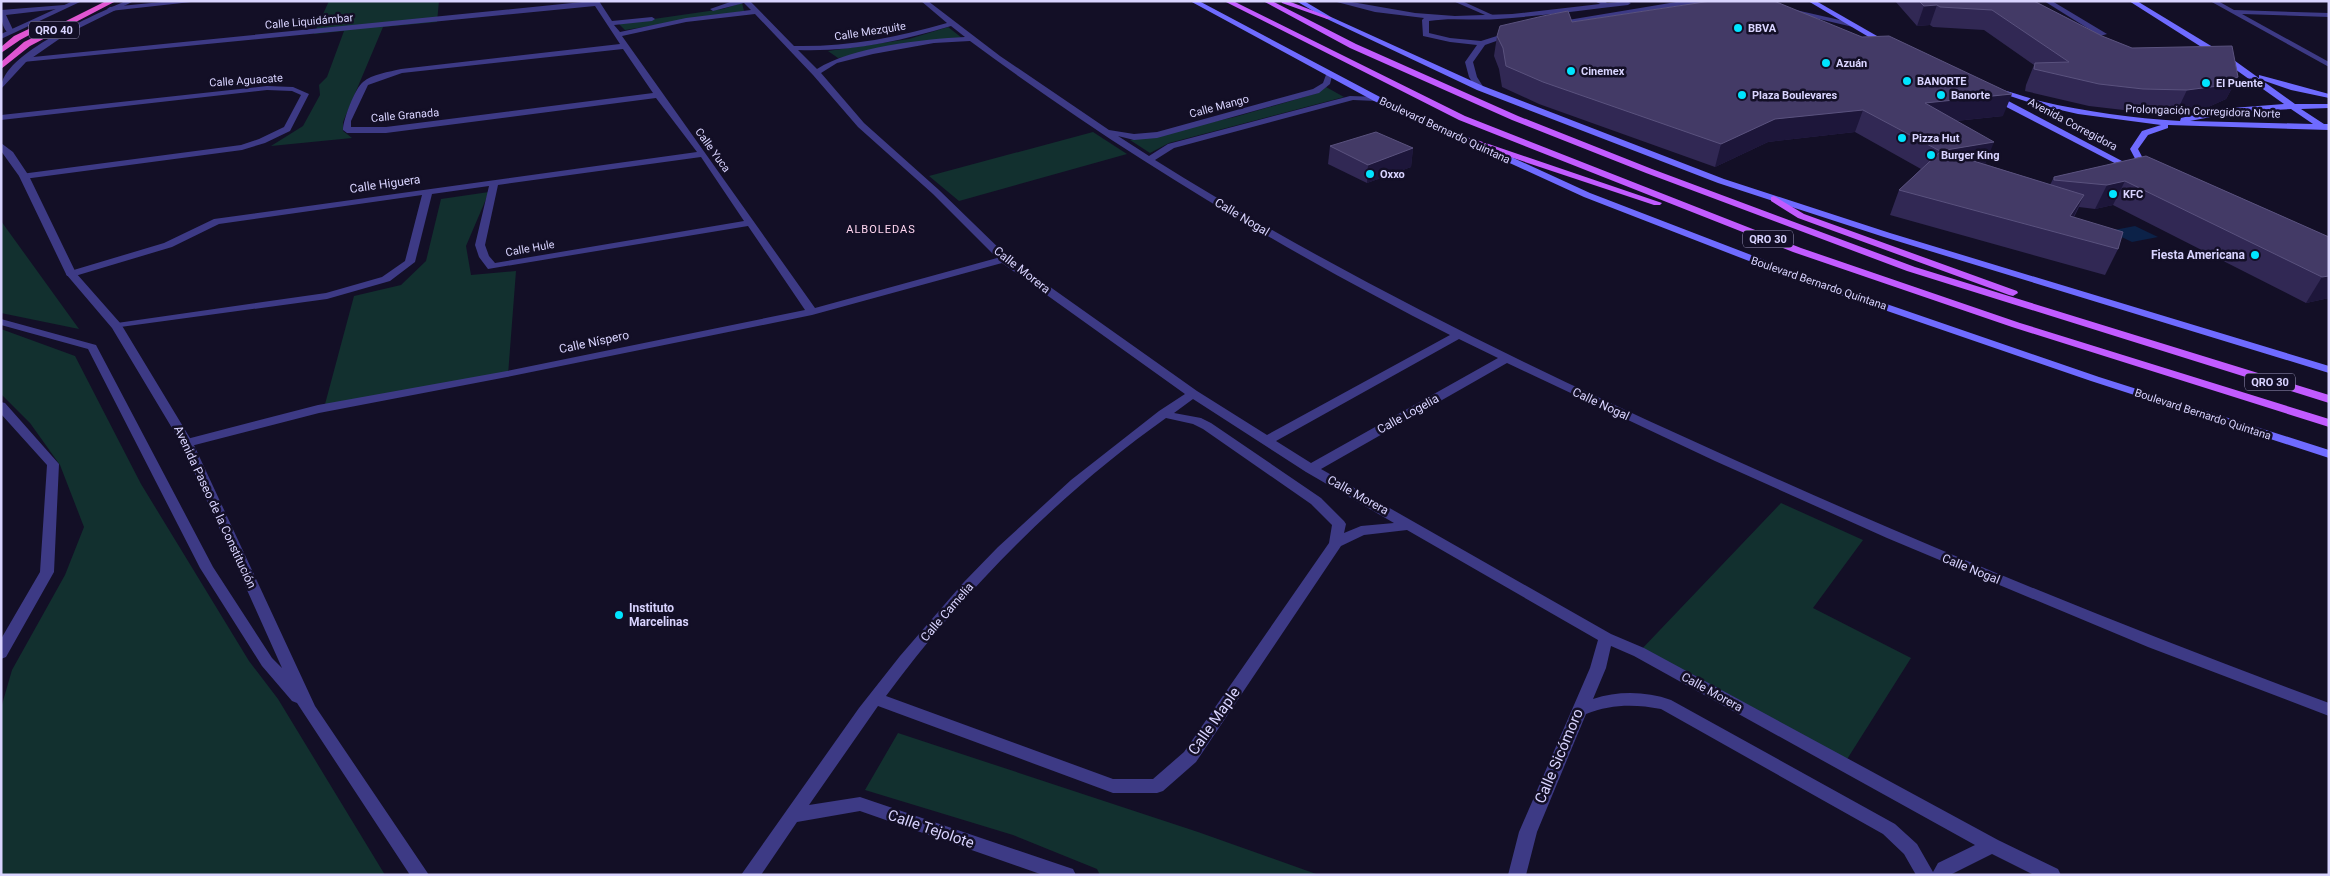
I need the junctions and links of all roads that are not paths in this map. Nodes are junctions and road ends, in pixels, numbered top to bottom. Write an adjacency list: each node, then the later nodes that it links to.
1 (79, 1): 24 (street)
2 (98, 1): 47 (highway, QRO 40)
3 (131, 1): 22 (street)
4 (197, 1): 22 (street)
5 (744, 1): 26 (street, Calle Morera); 33 (street)
6 (924, 1): 34 (street, Calle Nogal)
7 (1194, 1): 53 (main road, Boulevard Bernardo Quintana)
8 (1227, 1): 77 (main road, Boulevard Bernardo Quintana / QRO 30)
9 (1266, 1): 85 (main road, QRO 30)
10 (1282, 1): 32 (main road)
11 (1299, 1): 32 (main road)
12 (1336, 1): 30 (street)
13 (1456, 1): 31 (street)
14 (1596, 1): 23 (street)
15 (1643, 1): 23 (street)
16 (1811, 1): 36 (main road)
17 (2048, 1): 39 (street)
18 (2132, 1): 49 (main road)
19 (2213, 1): 27 (street)
20 (596, 3): 33 (street, Calle Yuca); 48 (street, Calle Liquidámbar)
21 (1729, 3): 35 (street)
22 (111, 5): 48 (street); 51 (highway, QRO 40)
23 (1607, 5): 31 (street)
24 (64, 7): 28 (street); 38 (street)
25 (1779, 8): 36 (street)
26 (755, 12): 40 (street); 46 (street, Calle Morera)
27 (2232, 12): 29 (street); 50 (street)
28 (2, 13): 38 (street)
29 (2329, 15)
30 (1438, 17): 31 (street); 43 (street)
31 (1494, 17)
32 (1329, 18): 55 (main road)
33 (611, 23): 40 (street, Calle Yuca)
34 (951, 24): 42 (street, Calle Nogal); 46 (street, Calle Mezquite)
35 (1541, 25)
36 (1853, 25): 45 (main road)
37 (1523, 28): 43 (street)
38 (10, 32): 41 (street)
39 (2103, 34)
40 (618, 35): 44 (street, Calle Yuca)
41 (1, 37)
42 (970, 39): 52 (street, Calle Mezquite); 66 (street, Calle Nogal)
43 (1482, 42): 55 (street)
44 (626, 46): 57 (street, Calle Yuca); 57 (street, Calle Granada)
45 (1893, 47)
46 (791, 48): 52 (street, Calle Morera)
47 (1, 51)
48 (23, 60): 54 (street)
49 (2228, 60): 58 (main road); 60 (main road)
50 (2329, 65)
51 (1, 67)
52 (816, 73): 78 (street, Calle Morera)
53 (1330, 74): 59 (main road, Boulevard Bernardo Quintana); 62 (street, Calle Mango)
54 (1, 87)
55 (1480, 88): 75 (main road)
56 (1987, 90): 60 (main road, Avenida Corregidora); 65 (main road, Prolongación Corregidora Norte)
57 (658, 95): 70 (street, Calle Yuca)
58 (2329, 96)
59 (1377, 99): 64 (street); 68 (main road, Boulevard Bernardo Quintana)
60 (2293, 106): 61 (main road); 67 (main road)
61 (2329, 106)
62 (1238, 113): 64 (street); 66 (street, Calle Mango)
63 (1, 118): 72 (street, Calle Aguacate)
64 (1258, 124): 71 (street)
65 (2329, 127)
66 (1104, 131): 71 (street, Calle Nogal)
67 (2329, 132)
68 (1468, 140): 77 (main road); 94 (main road, Boulevard Bernardo Quintana)
69 (1, 146): 72 (street, Avenida Paseo de la Constitución)
70 (703, 154): 73 (street); 76 (street, Calle Yuca)
71 (1149, 160): 83 (street, Calle Nogal)
72 (24, 176): 79 (street, Avenida Paseo de la Constitución)
73 (494, 183): 74 (street); 76 (street, Calle Hule)
74 (428, 192): 79 (street, Calle Higuera); 82 (street, Calle Higuera)
75 (1774, 199): 85 (main road); 86 (main road)
76 (750, 223): 80 (street, Calle Yuca)
77 (1797, 250): 91 (main road, Boulevard Bernardo Quintana / QRO 30)
78 (1004, 259): 80 (street, Calle Níspero); 87 (street, Calle Morera)
79 (71, 274): 82 (street, Avenida Paseo de la Constitución)
80 (812, 312): 93 (street, Calle Níspero)
81 (1, 322): 101 (street)
82 (117, 326): 93 (street, Avenida Paseo de la Constitución)
83 (1458, 335): 84 (street, Calle Nogal); 92 (street)
84 (1505, 359): 95 (street, Calle Logelia); 102 (street, Calle Nogal)
85 (2211, 364): 88 (main road, QRO 30)
86 (2326, 369)
87 (1193, 394): 90 (street, Calle Camelia); 92 (street, Calle Morera)
88 (2329, 399)
89 (1, 406): 99 (street)
90 (1163, 414): 97 (street); 100 (street, Calle Camelia)
91 (2329, 423)
92 (1268, 440): 95 (street, Calle Morera)
93 (187, 443): 101 (street, Avenida Paseo de la Constitución)
94 (2329, 454)
95 (1311, 468): 96 (street, Calle Morera)
96 (1411, 525): 97 (street); 98 (street, Calle Morera)
97 (1336, 543): 100 (street, Calle Maple)
98 (1606, 638): 103 (street, Calle Sicómoro); 105 (street, Calle Morera)
99 (1, 653)
100 (876, 699): 104 (street, Calle Camelia)
101 (308, 709): 106 (street, Avenida Paseo de la Constitución)
102 (2329, 710)
103 (1578, 711): 109 (street, Calle Sicómoro); 110 (street)
104 (793, 815): 107 (street, Calle Camelia); 108 (street, Calle Tejolote)
105 (1992, 846): 111 (street); 112 (street, Calle Morera)
106 (420, 875)
107 (750, 875)
108 (1067, 875)
109 (1517, 875)
110 (1925, 875)
111 (1941, 875)
112 (2052, 875)

